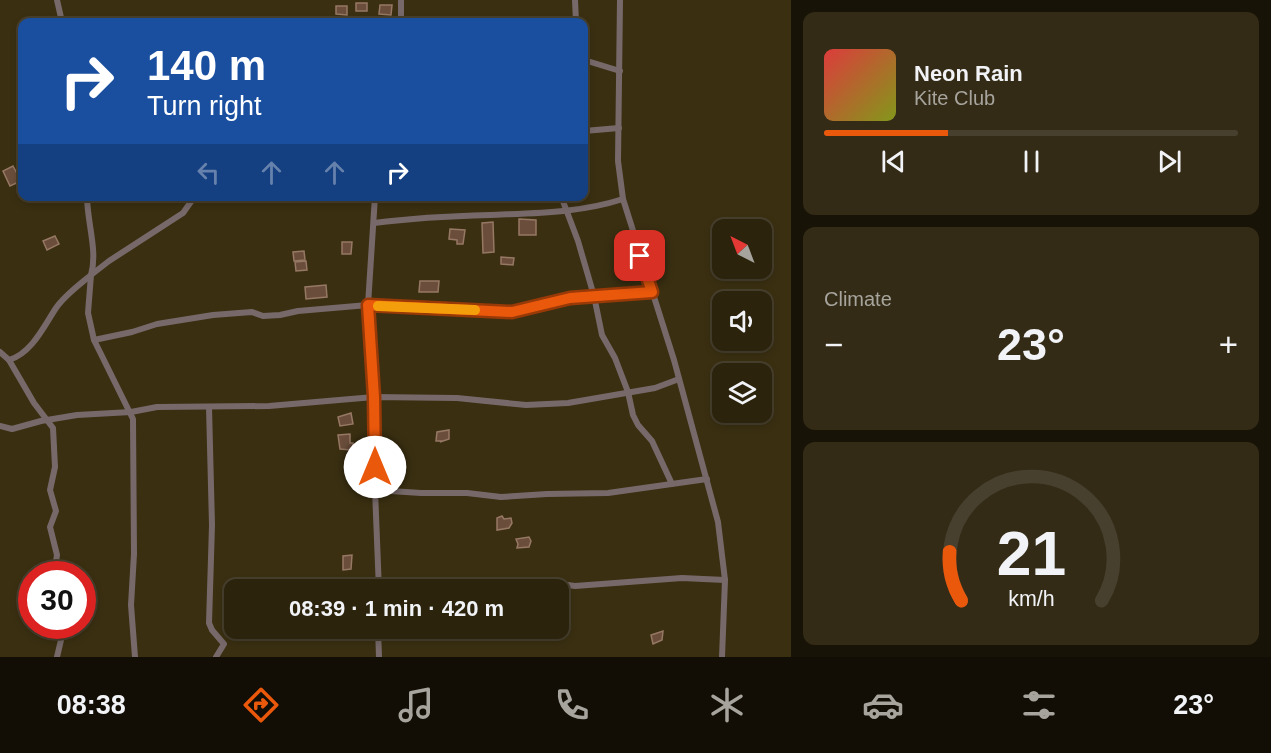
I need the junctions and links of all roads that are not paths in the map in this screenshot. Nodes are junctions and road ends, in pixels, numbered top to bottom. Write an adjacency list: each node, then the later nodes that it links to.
1 (57, 0): 5 (street)
2 (401, 0): 6 (street)
3 (575, 0): 7 (street)
4 (620, 0): 9 (street)
5 (61, 18)
6 (401, 18)
7 (576, 18)
8 (588, 61): 9 (street)
9 (620, 71): 10 (street)
10 (619, 128): 11 (street); 12 (street)
11 (588, 131)
12 (623, 199): 17 (street); 20 (street)
13 (87, 201): 19 (street)
14 (191, 201): 19 (street)
15 (375, 201): 18 (street)
16 (563, 201): 17 (street)
17 (567, 211): 18 (street); 21 (street)
18 (374, 223): 22 (street)
19 (91, 275): 23 (street); 25 (street)
20 (652, 292): 21 (street); 26 (street)
21 (594, 296): 22 (street); 27 (street)
22 (368, 305): 23 (street); 28 (street)
23 (94, 340): 30 (street)
24 (0, 352): 25 (street)
25 (9, 360): 31 (street)
26 (680, 379): 27 (street); 33 (street)
27 (628, 393): 28 (street); 34 (street)
28 (374, 397): 29 (street); 35 (street)
29 (208, 407): 30 (street); 44 (street)
30 (131, 412): 31 (street); 43 (street)
31 (48, 420): 32 (street); 36 (street)
32 (0, 426)
33 (707, 479): 34 (street); 38 (street)
34 (672, 484): 35 (street)
35 (375, 490): 37 (street)
36 (56, 561)
37 (379, 579)
38 (724, 580): 39 (street); 46 (street)
39 (569, 585)
40 (61, 639): 42 (street)
41 (378, 639): 45 (street)
42 (57, 657)
43 (135, 657)
44 (216, 657)
45 (379, 657)
46 (722, 657)

